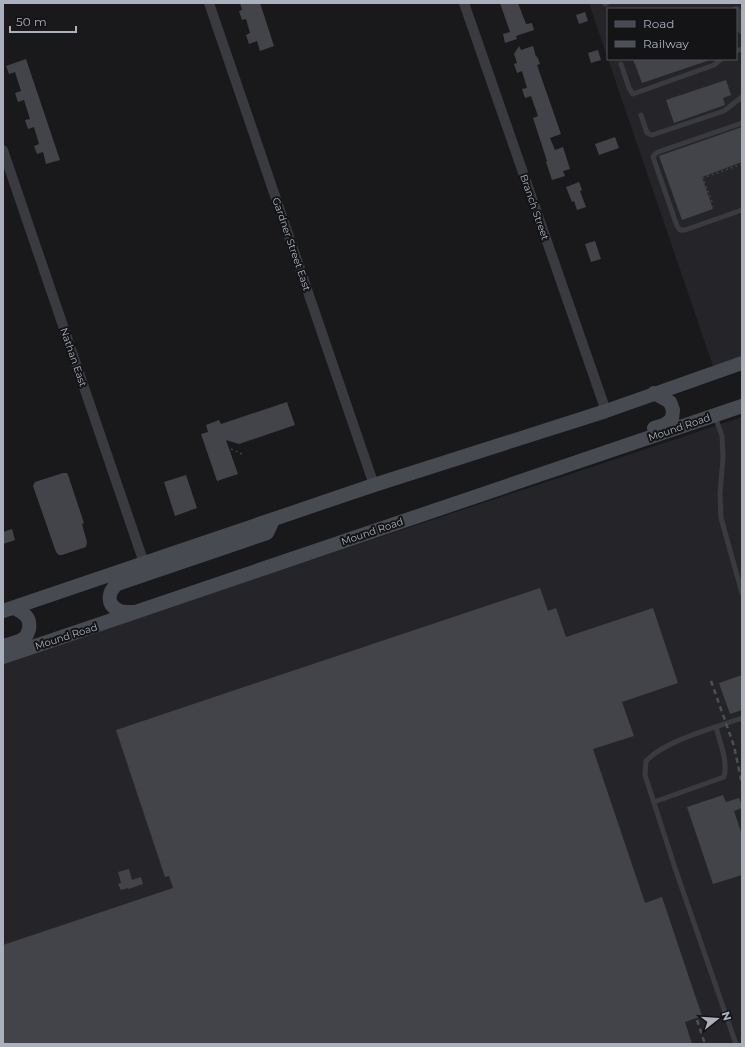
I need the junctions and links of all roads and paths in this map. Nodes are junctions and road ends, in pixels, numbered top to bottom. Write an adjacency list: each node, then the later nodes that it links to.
1 (209, 3): 21 (street, Gardner Street East)
2 (464, 3): 17 (street, Branch Street)
3 (737, 13): 4 (street)
4 (742, 29)
5 (720, 60): 6 (lane)
6 (621, 64)
7 (742, 97): 8 (lane)
8 (641, 115)
9 (742, 123): 13 (lane)
10 (3, 150): 24 (street, Nathan East)
11 (740, 164): 12 (path)
12 (712, 202)
13 (742, 210)
14 (742, 363): 15 (main road)
15 (654, 393): 17 (main road); 22 (main road)
16 (742, 406): 18 (main road, Mound Road)
17 (606, 411): 21 (main road)
18 (715, 415): 22 (main road, Mound Road); 25 (lane)
19 (231, 450): 20 (path)
20 (242, 454)
21 (374, 485): 23 (main road)
22 (488, 492): 27 (main road, Mound Road)
23 (273, 520): 24 (main road); 27 (main road)
24 (144, 564): 26 (main road)
25 (742, 593)
26 (9, 609): 28 (main road)
27 (138, 612): 29 (main road, Mound Road)
28 (3, 646)
29 (3, 657)
30 (742, 718): 31 (lane)
31 (716, 727): 32 (lane); 32 (lane)
32 (654, 802): 33 (lane)
33 (736, 1044)

